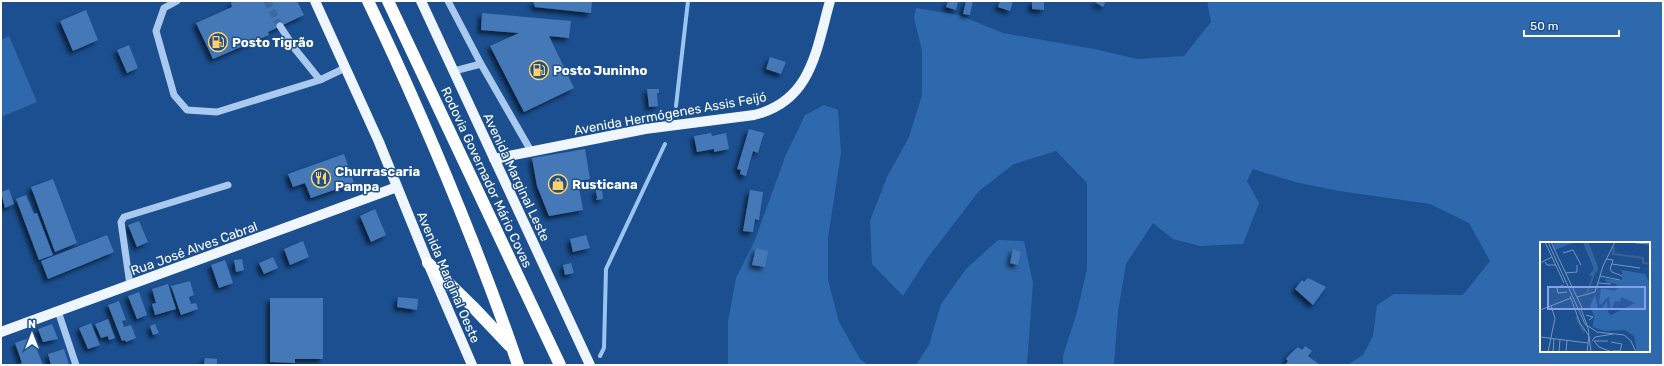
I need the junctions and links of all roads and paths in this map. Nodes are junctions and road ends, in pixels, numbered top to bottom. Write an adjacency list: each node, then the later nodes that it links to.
1 (178, 1): 12 (street)
2 (315, 1): 10 (main road, Avenida Marginal Oeste)
3 (368, 1): 21 (highway)
4 (388, 1): 25 (highway, Rodovia Governador Mário Covas)
5 (421, 1): 11 (main road, Avenida Marginal Leste)
6 (448, 1): 9 (street)
7 (830, 1): 13 (main road, Avenida Hermógenes Assis Feijó)
8 (280, 26): 12 (street)
9 (481, 64): 11 (street); 13 (street)
10 (345, 68): 12 (street); 16 (main road, Avenida Marginal Oeste)
11 (454, 71): 14 (main road, Avenida Marginal Leste)
12 (320, 80)
13 (531, 151): 14 (main road, Avenida Hermógenes Assis Feijó)
14 (494, 159): 26 (main road, Avenida Marginal Leste)
15 (228, 185): 18 (street)
16 (397, 187): 17 (main road, Avenida Marginal Oeste); 18 (main road, Rua José Alves Cabral)
17 (428, 263): 21 (highway); 23 (main road, Avenida Marginal Oeste)
18 (130, 285): 19 (main road, Rua José Alves Cabral)
19 (58, 311): 20 (main road, Rua José Alves Cabral); 22 (street)
20 (1, 332)
21 (513, 350): 24 (highway)
22 (76, 365)
23 (472, 365)
24 (518, 365)
25 (560, 365)
26 (590, 365)

